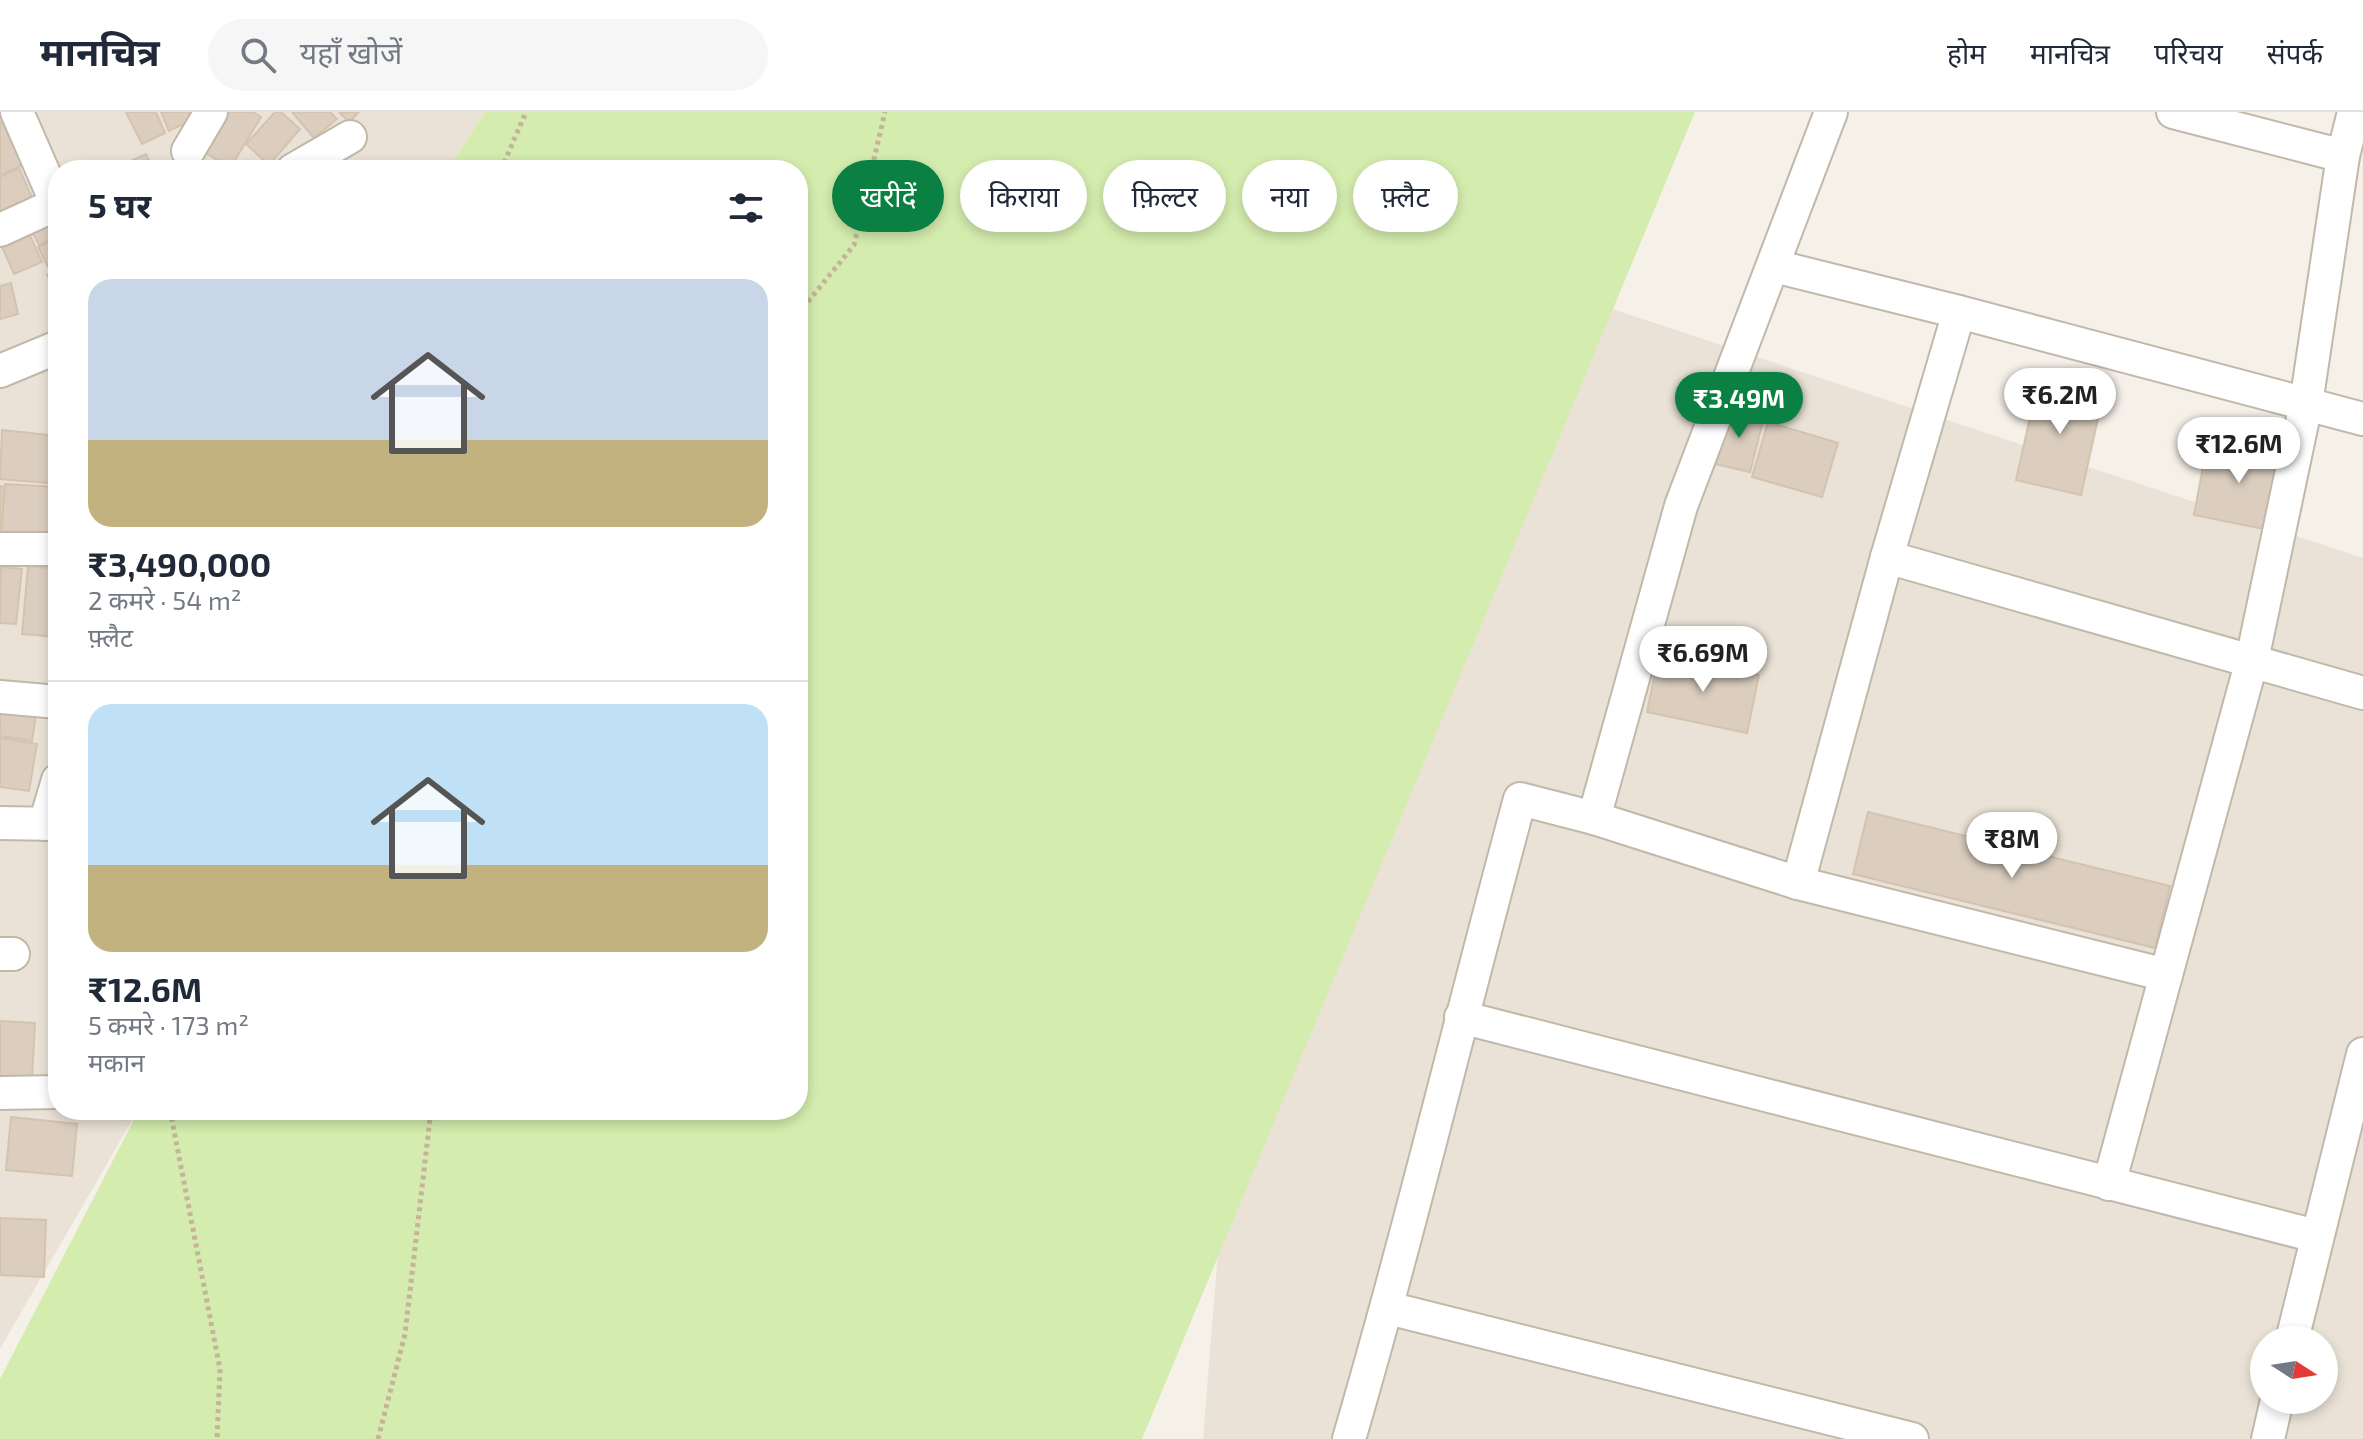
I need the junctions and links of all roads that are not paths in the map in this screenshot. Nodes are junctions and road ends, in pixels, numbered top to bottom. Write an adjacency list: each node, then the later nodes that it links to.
1 (17, 112): 10 (street)
2 (211, 112): 7 (street)
3 (1831, 112): 13 (street)
4 (2173, 112): 8 (street)
5 (2354, 112): 8 (street)
6 (350, 137): 9 (street)
7 (188, 151)
8 (2343, 156): 17 (street)
9 (310, 160)
10 (48, 184)
11 (48, 209): 12 (street)
12 (0, 230)
13 (1774, 266): 14 (street); 26 (street)
14 (1959, 312): 17 (street); 21 (street)
15 (48, 351): 16 (street)
16 (0, 371)
17 (2306, 404): 18 (street); 22 (street)
18 (2363, 419)
19 (0, 549): 20 (street)
20 (48, 549)
21 (1887, 557): 22 (street); 29 (street)
22 (2252, 660): 23 (street); 30 (street)
23 (2363, 693)
24 (0, 697): 25 (street)
25 (48, 701)
26 (1594, 818): 29 (street); 31 (street)
27 (0, 823): 28 (street)
28 (48, 824)
29 (1798, 883): 30 (street)
30 (2166, 975): 35 (street)
31 (1461, 1017): 35 (street); 37 (street)
32 (2363, 1054): 36 (street)
33 (48, 1092): 34 (street)
34 (0, 1093)
35 (2109, 1184): 36 (street)
36 (2316, 1236): 38 (street)
37 (1388, 1308): 40 (street); 41 (street)
38 (2295, 1326)
39 (2274, 1414): 43 (street)
40 (1812, 1427): 42 (street)
41 (1349, 1439)
42 (1912, 1439)
43 (2268, 1439)

